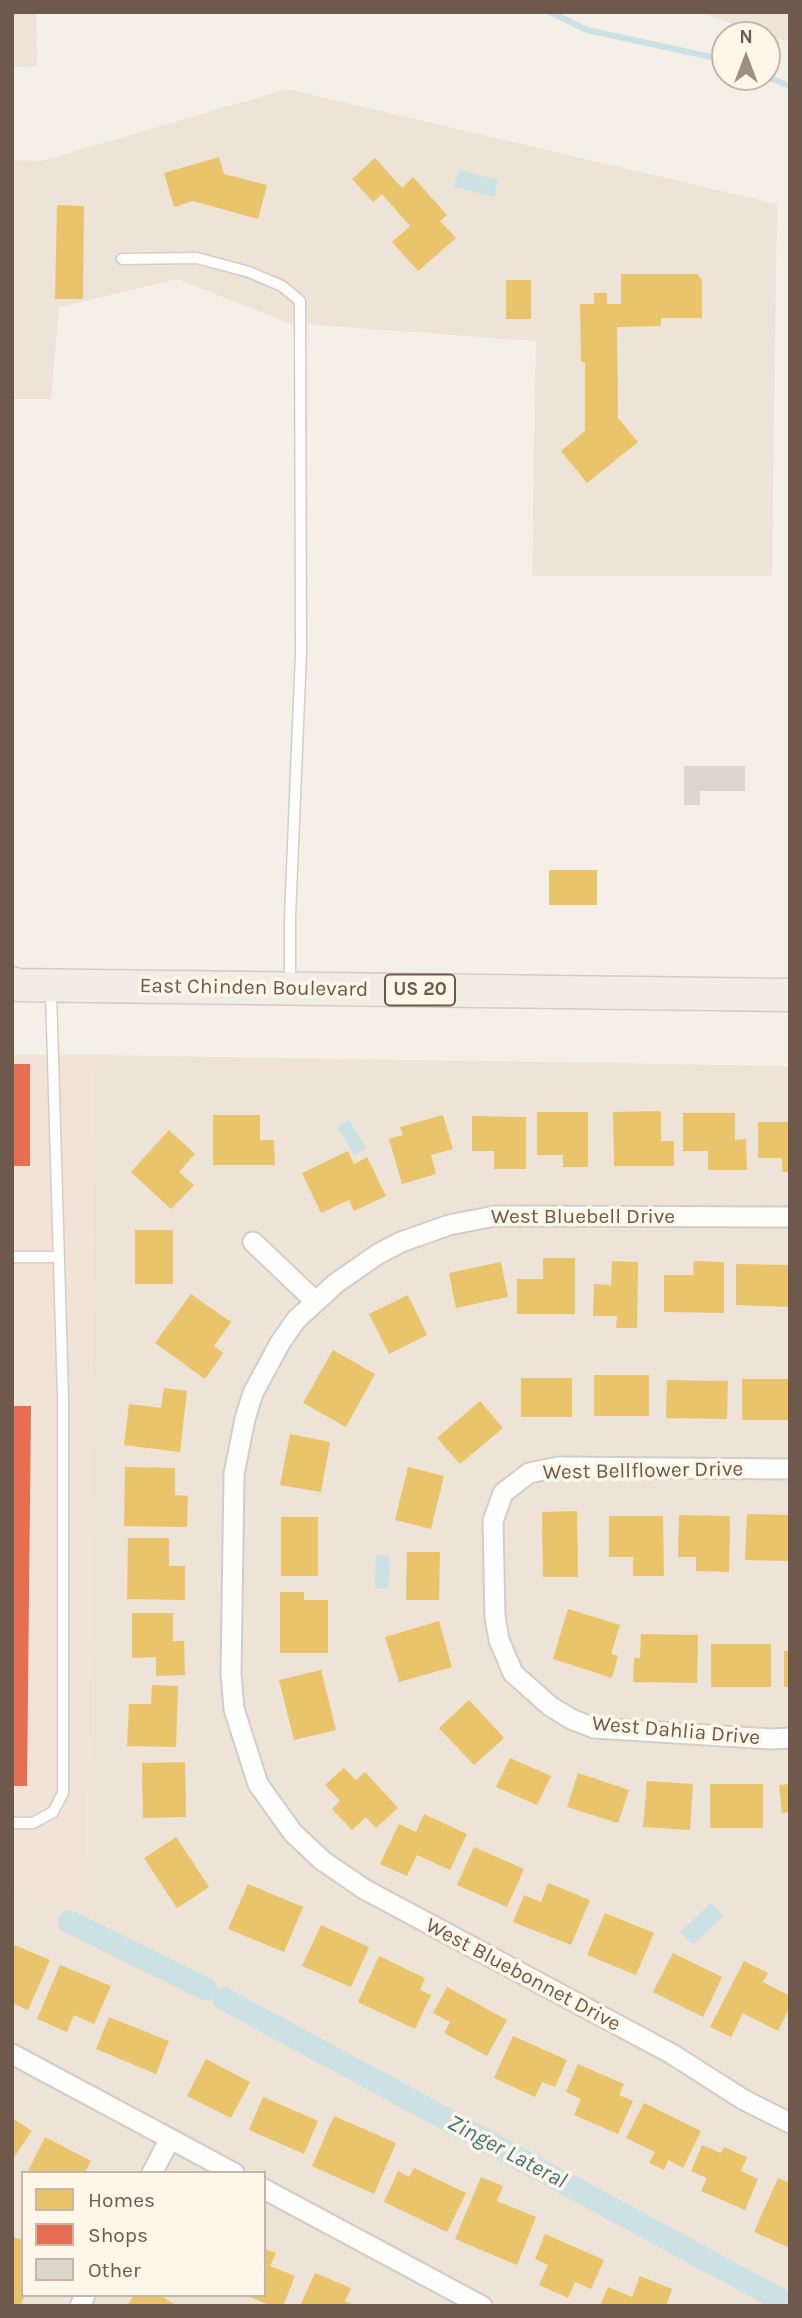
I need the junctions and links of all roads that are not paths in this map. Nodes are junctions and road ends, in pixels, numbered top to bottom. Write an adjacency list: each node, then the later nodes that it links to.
1 (122, 259): 4 (lane)
2 (51, 984): 3 (main road, East Chinden Boulevard / US 20); 4 (main road, East Chinden Boulevard / US 20); 9 (lane)
3 (14, 985)
4 (290, 989): 5 (main road, East Chinden Boulevard / US 20)
5 (790, 995)
6 (790, 1217): 10 (street, West Bluebell Drive)
7 (253, 1241): 10 (street)
8 (12, 1257): 9 (lane)
9 (59, 1257): 15 (lane)
10 (316, 1301): 14 (street, West Bluebell Drive)
11 (790, 1469): 12 (street, West Bellflower Drive)
12 (495, 1617): 13 (street, West Dahlia Drive)
13 (790, 1738)
14 (274, 1806): 17 (street, West Bluebonnet Drive)
15 (12, 1823)
16 (12, 2054): 18 (street)
17 (790, 2123)
18 (170, 2139): 19 (street); 20 (street)
19 (153, 2171)
20 (230, 2171)
21 (266, 2190): 22 (street)
22 (482, 2306)

